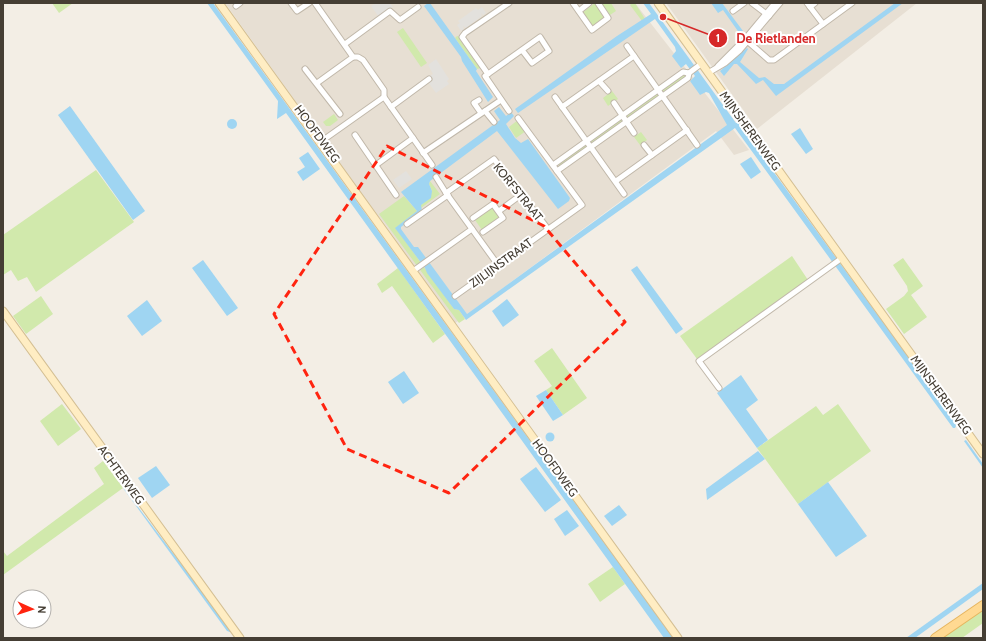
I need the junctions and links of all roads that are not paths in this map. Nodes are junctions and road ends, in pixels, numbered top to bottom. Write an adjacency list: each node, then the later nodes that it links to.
1 (219, 3): 57 (street, HOOFDWEG)
2 (291, 3): 3 (street)
3 (309, 3)
4 (315, 3): 23 (street)
5 (509, 3): 32 (street)
6 (573, 3): 18 (street)
7 (589, 3): 18 (street)
8 (598, 3): 18 (street)
9 (658, 3): 28 (street, MIJNSHERENWEG)
10 (744, 3): 19 (street)
11 (752, 3): 20 (street)
12 (775, 3): 20 (street)
13 (780, 3): 20 (street)
14 (815, 3): 16 (street)
15 (852, 3): 21 (street)
16 (808, 5): 21 (street)
17 (418, 7): 23 (street)
18 (579, 11)
19 (733, 11)
20 (768, 15): 22 (street)
21 (823, 24): 22 (street)
22 (746, 40): 31 (street)
23 (345, 44): 27 (street)
24 (627, 46): 26 (street)
25 (522, 50): 25 (street); 32 (street)
26 (634, 56): 34 (street); 36 (street)
27 (353, 57): 35 (street); 39 (street)
28 (700, 65): 30 (street); 31 (street, MIJNSHERENWEG)
29 (305, 69): 35 (street)
30 (689, 72): 36 (street); 38 (street)
31 (708, 73): 80 (street, MIJNSHERENWEG)
32 (488, 74): 42 (street)
33 (429, 80): 44 (street)
34 (599, 81): 37 (street); 45 (street)
35 (317, 83): 48 (street)
36 (659, 89): 38 (street); 49 (street)
37 (608, 91)
38 (664, 96): 52 (street); 53 (street)
39 (384, 97): 44 (street); 57 (street)
40 (555, 97): 45 (street)
41 (479, 100): 47 (street)
42 (501, 100): 46 (street); 47 (street)
43 (614, 103): 49 (street)
44 (391, 107): 56 (street)
45 (562, 107): 58 (street)
46 (509, 111)
47 (483, 112): 51 (street); 62 (street)
48 (340, 114)
49 (623, 116): 52 (street); 58 (street)
50 (518, 118): 66 (street)
51 (494, 122)
52 (627, 123): 54 (street); 61 (street)
53 (688, 130): 60 (street); 63 (street)
54 (634, 133)
55 (355, 134): 64 (street)
56 (413, 138): 62 (street); 64 (street)
57 (321, 142): 82 (street, HOOFDWEG)
58 (588, 142): 61 (street); 66 (street)
59 (644, 145): 63 (street)
60 (697, 145)
61 (592, 148): 67 (street); 69 (street)
62 (423, 153): 65 (street)
63 (652, 155): 69 (street)
64 (376, 164): 73 (street)
65 (432, 165)
66 (553, 165): 67 (street)
67 (557, 172): 78 (street, ZIJLIJNSTRAAT)
68 (436, 177): 70 (street)
69 (616, 181): 72 (street)
70 (447, 194): 71 (street, KORFSTRAAT); 76 (street, KORFSTRAAT); 77 (street)
71 (522, 194): 74 (street); 78 (street, KORFSTRAAT)
72 (624, 194)
73 (396, 196)
74 (499, 211): 75 (street); 79 (street)
75 (473, 218)
76 (407, 224)
77 (472, 229): 81 (street); 82 (street)
78 (548, 229): 81 (street, ZIJLIJNSTRAAT)
79 (483, 232)
80 (840, 260): 85 (street); 86 (street, MIJNSHERENWEG)
81 (498, 265): 83 (street, ZIJLIJNSTRAAT)
82 (413, 271): 89 (street, HOOFDWEG)
83 (455, 296)
84 (3, 311): 88 (street, ACHTERWEG)
85 (719, 388)
86 (983, 454)
87 (983, 605): 90 (main road)
88 (240, 638)
89 (678, 638)
90 (935, 638)

